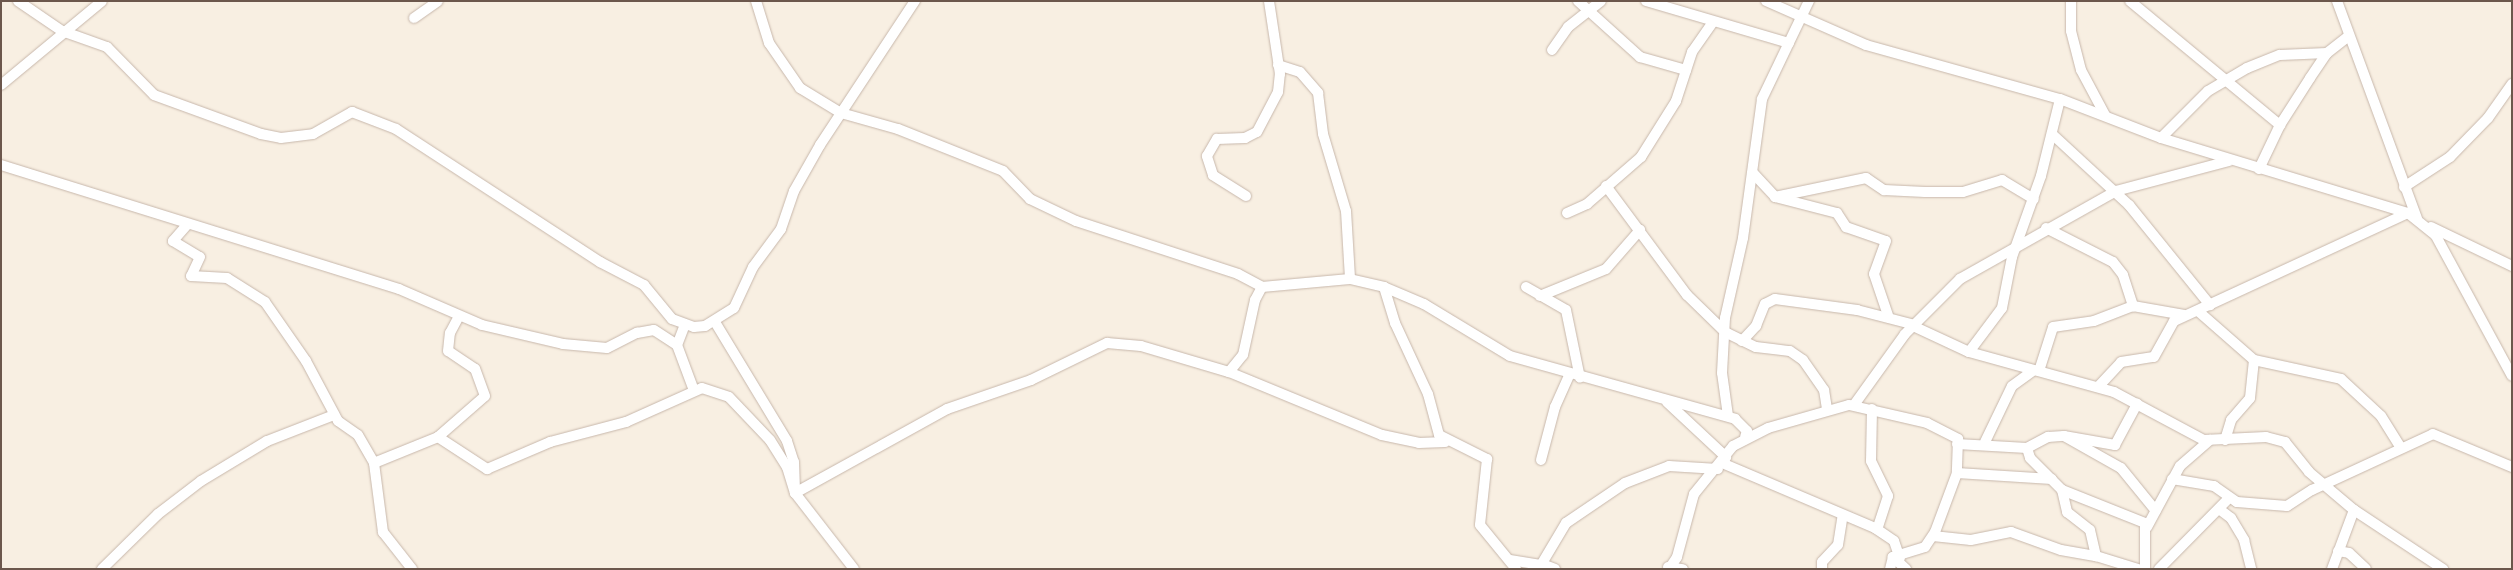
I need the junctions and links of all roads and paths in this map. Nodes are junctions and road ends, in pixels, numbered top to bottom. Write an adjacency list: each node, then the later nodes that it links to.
1 (18, 1): 19 (street)
2 (102, 1): 19 (street)
3 (438, 1): 17 (street)
4 (756, 1): 30 (street)
5 (916, 1): 30 (street)
6 (1269, 1): 24 (street)
7 (1578, 1): 15 (street)
8 (1601, 1): 15 (street)
9 (1646, 1): 18 (street)
10 (1766, 1): 16 (street)
11 (1809, 1): 16 (street)
12 (2070, 1): 31 (street)
13 (2130, 1): 26 (street)
14 (2337, 1): 20 (street)
15 (1591, 13): 22 (street); 25 (street)
16 (1801, 17): 21 (street); 29 (street)
17 (414, 18)
18 (1713, 22): 21 (street); 25 (street)
19 (62, 31): 28 (street); 64 (street)
20 (2349, 36): 23 (street); 40 (street)
21 (1789, 43): 38 (street)
22 (1552, 50)
23 (2328, 53): 26 (street); 32 (street)
24 (1278, 66): 42 (street); 53 (street)
25 (1686, 70): 39 (street)
26 (2227, 79): 32 (street); 34 (street)
27 (2512, 84): 40 (street)
28 (1, 85)
29 (2060, 99): 31 (street); 33 (street)
30 (841, 113): 54 (street); 63 (street)
31 (2105, 115): 34 (street)
32 (2280, 125): 37 (street)
33 (2052, 134): 41 (street); 44 (street)
34 (2161, 138): 35 (street)
35 (2230, 160): 37 (street); 41 (street)
36 (1, 165): 47 (street)
37 (2259, 169): 46 (street)
38 (1753, 173): 43 (street); 66 (street)
39 (1606, 186): 45 (street); 50 (street)
40 (2404, 187): 46 (street)
41 (2116, 191): 49 (street); 58 (street)
42 (1246, 196)
43 (1775, 197): 44 (street); 62 (street)
44 (2034, 199): 51 (street)
45 (1567, 213)
46 (2412, 216): 48 (street); 58 (street)
47 (186, 226): 61 (street); 82 (street)
48 (2428, 226): 52 (street); 73 (street)
49 (2046, 228): 51 (street); 59 (street)
50 (1640, 230): 57 (street); 66 (street)
51 (2016, 245): 65 (street); 69 (street)
52 (2512, 266)
53 (1350, 279): 54 (street); 55 (street)
54 (1262, 287): 72 (street)
55 (1384, 287): 74 (street); 89 (street)
56 (1526, 287): 57 (street)
57 (1540, 296): 74 (street)
58 (2210, 305): 60 (street)
59 (2132, 306): 60 (street); 71 (street)
60 (2193, 313): 70 (street); 76 (street)
61 (459, 316): 68 (street); 85 (street)
62 (1889, 318): 65 (street); 67 (street)
63 (715, 322): 64 (street); 103 (street)
64 (684, 326): 68 (street)
65 (1914, 326): 69 (street); 79 (street)
66 (1725, 332): 67 (street); 83 (street)
67 (1742, 341): 80 (street)
68 (677, 344): 75 (street)
69 (1969, 352): 71 (street)
70 (2254, 360): 88 (street); 93 (street)
71 (2037, 370): 76 (street); 90 (street)
72 (1229, 372): 89 (street); 103 (street)
73 (2512, 376)
74 (1574, 377): 77 (street); 94 (street)
75 (693, 388): 85 (street); 103 (street)
76 (2098, 388): 78 (street)
77 (1666, 401): 83 (street); 96 (street)
78 (2137, 404): 84 (street); 87 (street)
79 (1854, 405): 80 (street); 81 (street)
80 (1827, 409): 86 (street)
81 (1872, 409): 91 (street); 110 (street)
82 (334, 415): 95 (street); 118 (street)
83 (1728, 416): 86 (street)
84 (2064, 436): 92 (street); 107 (street)
85 (438, 437): 95 (street)
86 (1745, 437): 96 (street)
87 (2210, 440): 88 (street); 100 (street)
88 (2226, 440): 101 (street)
89 (1445, 442): 116 (street)
90 (1985, 442): 91 (street); 92 (street)
91 (1957, 444): 98 (street)
92 (2027, 448): 99 (street)
93 (2401, 448): 97 (street); 101 (street)
94 (1541, 460)
95 (374, 463): 119 (street)
96 (1722, 463): 108 (street); 115 (street); 117 (street)
97 (2512, 467)
98 (1957, 473): 99 (street); 111 (street)
99 (2052, 479): 102 (street)
100 (2172, 479): 104 (street); 107 (street)
101 (2324, 484): 104 (street); 106 (street)
102 (2062, 490): 109 (street); 113 (street)
103 (795, 493): 120 (street)
104 (2228, 499): 105 (street)
105 (2219, 509): 128 (street); 129 (street)
106 (2354, 510): 112 (street); 132 (street)
107 (2156, 511): 109 (street)
108 (1843, 515): 110 (street); 123 (street)
109 (2147, 527): 127 (street)
110 (1877, 529): 114 (street)
111 (1933, 536): 113 (street); 114 (street)
112 (2338, 550): 130 (street); 131 (street)
113 (2096, 556): 126 (street)
114 (1897, 558): 124 (street); 125 (street)
115 (1542, 564): 116 (street); 121 (street)
116 (1513, 565)
117 (1668, 568): 122 (street)
118 (102, 569)
119 (412, 569)
120 (854, 569)
121 (1555, 569)
122 (1683, 569)
123 (1822, 569)
124 (1890, 569)
125 (1906, 569)
126 (2138, 569)
127 (2145, 569)
128 (2159, 569)
129 (2251, 569)
130 (2332, 569)
131 (2366, 569)
132 (2443, 569)

